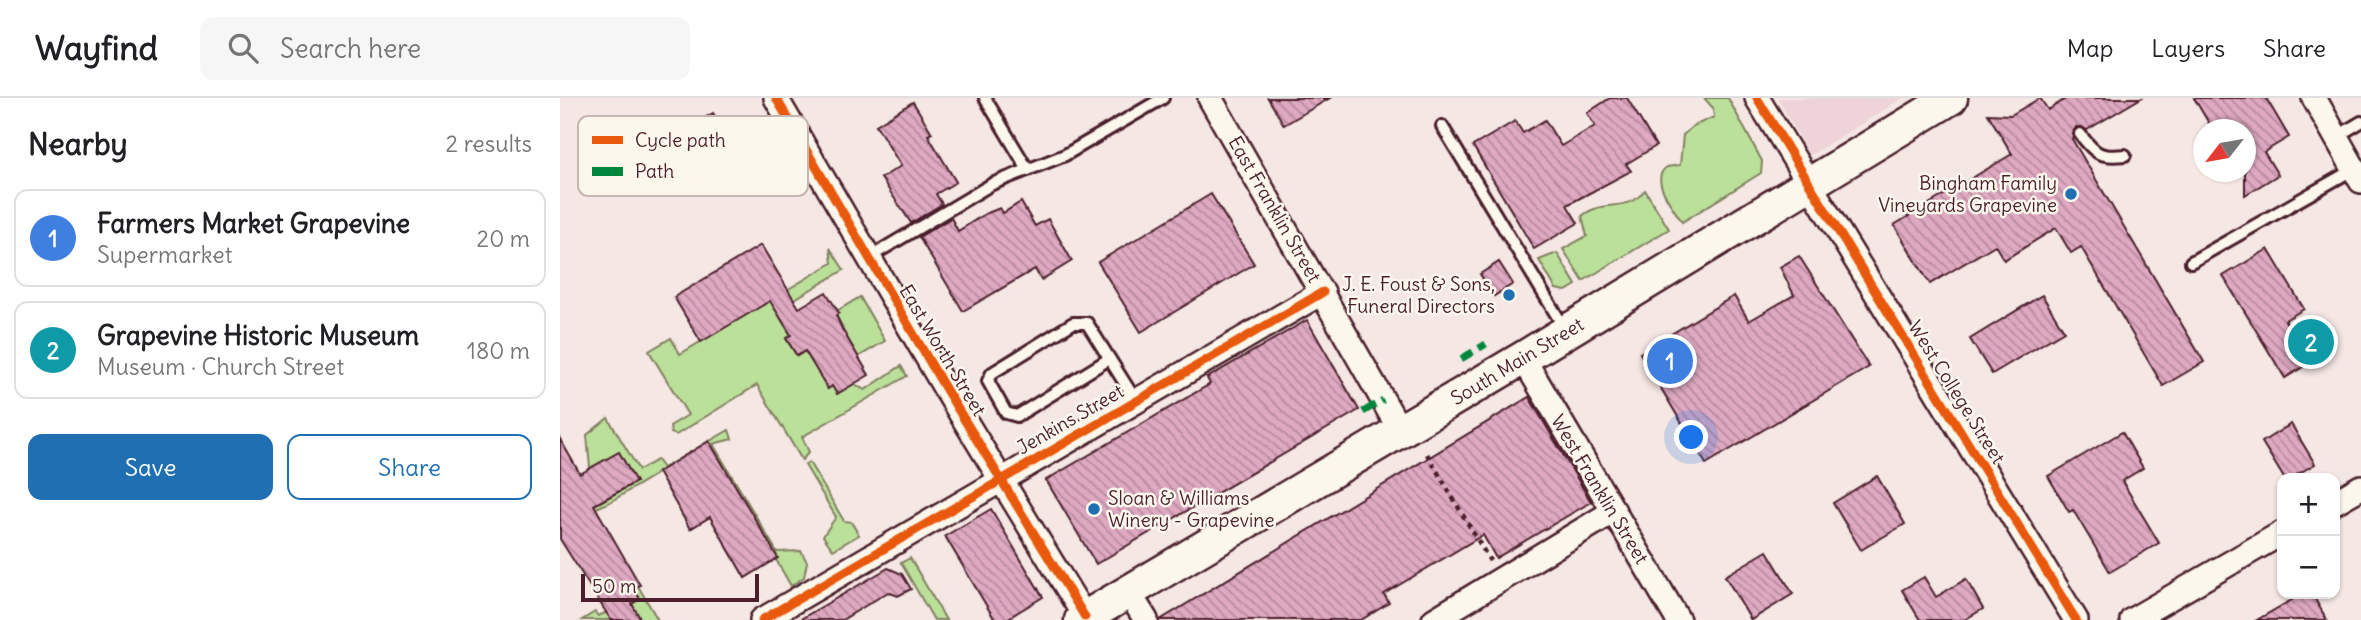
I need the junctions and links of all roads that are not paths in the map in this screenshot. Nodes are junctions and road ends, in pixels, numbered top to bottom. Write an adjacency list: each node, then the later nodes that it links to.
1 (776, 98): 8 (street, East Worth Street)
2 (985, 98): 15 (lane)
3 (1163, 98): 15 (lane)
4 (1210, 98): 20 (street, East Franklin Street)
5 (1757, 98): 17 (street, West College Street)
6 (1951, 98): 17 (main road, South Main Street)
7 (2314, 98): 12 (street)
8 (786, 116)
9 (2361, 122): 12 (lane)
10 (1442, 126): 21 (lane)
11 (2080, 134): 14 (lane)
12 (2336, 137): 16 (street)
13 (808, 154): 18 (street, East Worth Street)
14 (2125, 155)
15 (1028, 170): 18 (lane)
16 (2357, 175): 19 (lane)
17 (1808, 183): 21 (main road, South Main Street); 37 (street, West College Street)
18 (868, 258): 26 (street, East Worth Street)
19 (2191, 262)
20 (1323, 292): 24 (street, Jenkins Street); 25 (street, East Franklin Street)
21 (1566, 332): 22 (main road, South Main Street)
22 (1523, 358): 25 (main road, South Main Street); 29 (street, West Franklin Street)
23 (1109, 359): 23 (lane); 24 (lane)
24 (1136, 401): 26 (street, Jenkins Street)
25 (1400, 430): 31 (main road, South Main Street)
26 (1002, 480): 32 (street, East Worth Street); 33 (street, Jenkins Street)
27 (2361, 487): 28 (street)
28 (2340, 499)
29 (1614, 511): 35 (street); 36 (street, West Franklin Street)
30 (2277, 536): 38 (street)
31 (1128, 591): 32 (main road, South Main Street); 34 (street)
32 (1083, 619)
33 (762, 620)
34 (1146, 620)
35 (1434, 620)
36 (1678, 620)
37 (2076, 620)
38 (2132, 620)

